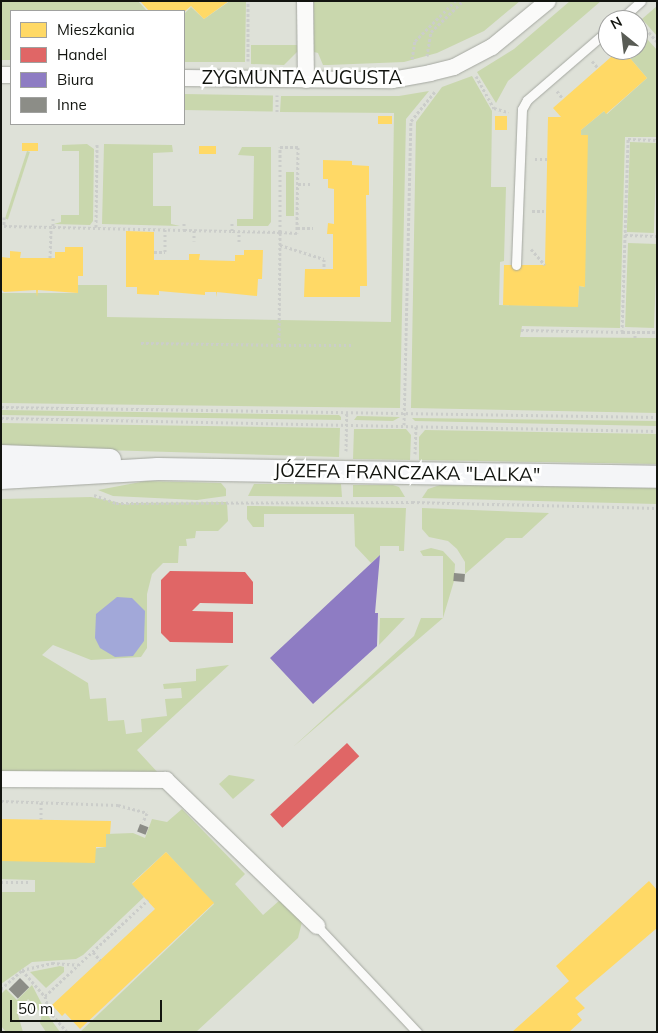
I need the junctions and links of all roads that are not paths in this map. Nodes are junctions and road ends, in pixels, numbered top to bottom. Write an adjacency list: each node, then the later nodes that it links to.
1 (305, 1): 7 (street)
2 (548, 1): 7 (street, ZYGMUNTA AUGUSTA)
3 (641, 1): 4 (lane)
4 (631, 10)
5 (598, 39): 8 (lane)
6 (185, 78): 7 (street, ZYGMUNTA AUGUSTA)
7 (306, 80)
8 (516, 265)
9 (1, 456): 10 (street, JÓZEFA FRANCZAKA "LALKA")
10 (158, 469): 11 (street, JÓZEFA FRANCZAKA "LALKA"); 12 (street, JÓZEFA FRANCZAKA "LALKA")
11 (657, 477)
12 (1, 478)
13 (1, 779): 14 (street)
14 (316, 926): 15 (lane)
15 (417, 1032)

